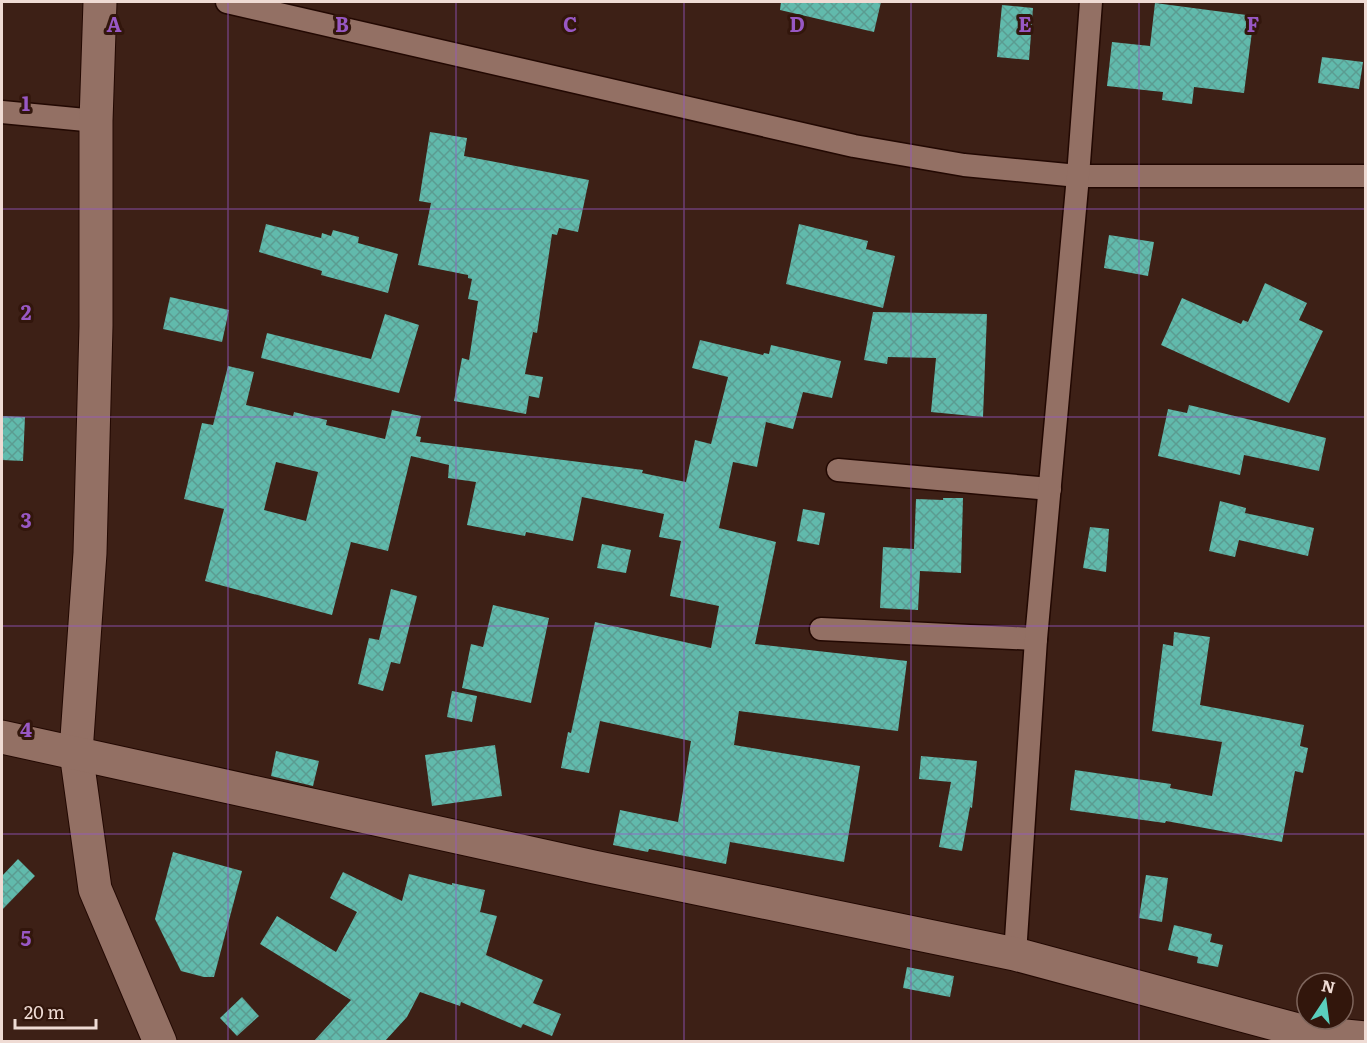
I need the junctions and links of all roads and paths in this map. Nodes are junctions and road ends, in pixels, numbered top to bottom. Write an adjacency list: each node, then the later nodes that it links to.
1 (99, 2): 6 (street)
2 (227, 2): 4 (street)
3 (1091, 2): 7 (street)
4 (278, 7): 7 (street)
5 (2, 112): 6 (street)
6 (96, 121): 14 (street)
7 (1078, 176): 8 (street); 10 (street)
8 (1365, 176)
9 (838, 470): 10 (street)
10 (1050, 489): 12 (street)
11 (821, 629): 12 (street)
12 (1036, 639): 15 (street)
13 (2, 737): 14 (street)
14 (76, 752): 15 (street); 18 (street)
15 (1015, 954): 16 (street)
16 (1305, 1037): 17 (street)
17 (1365, 1038)
18 (160, 1041)

